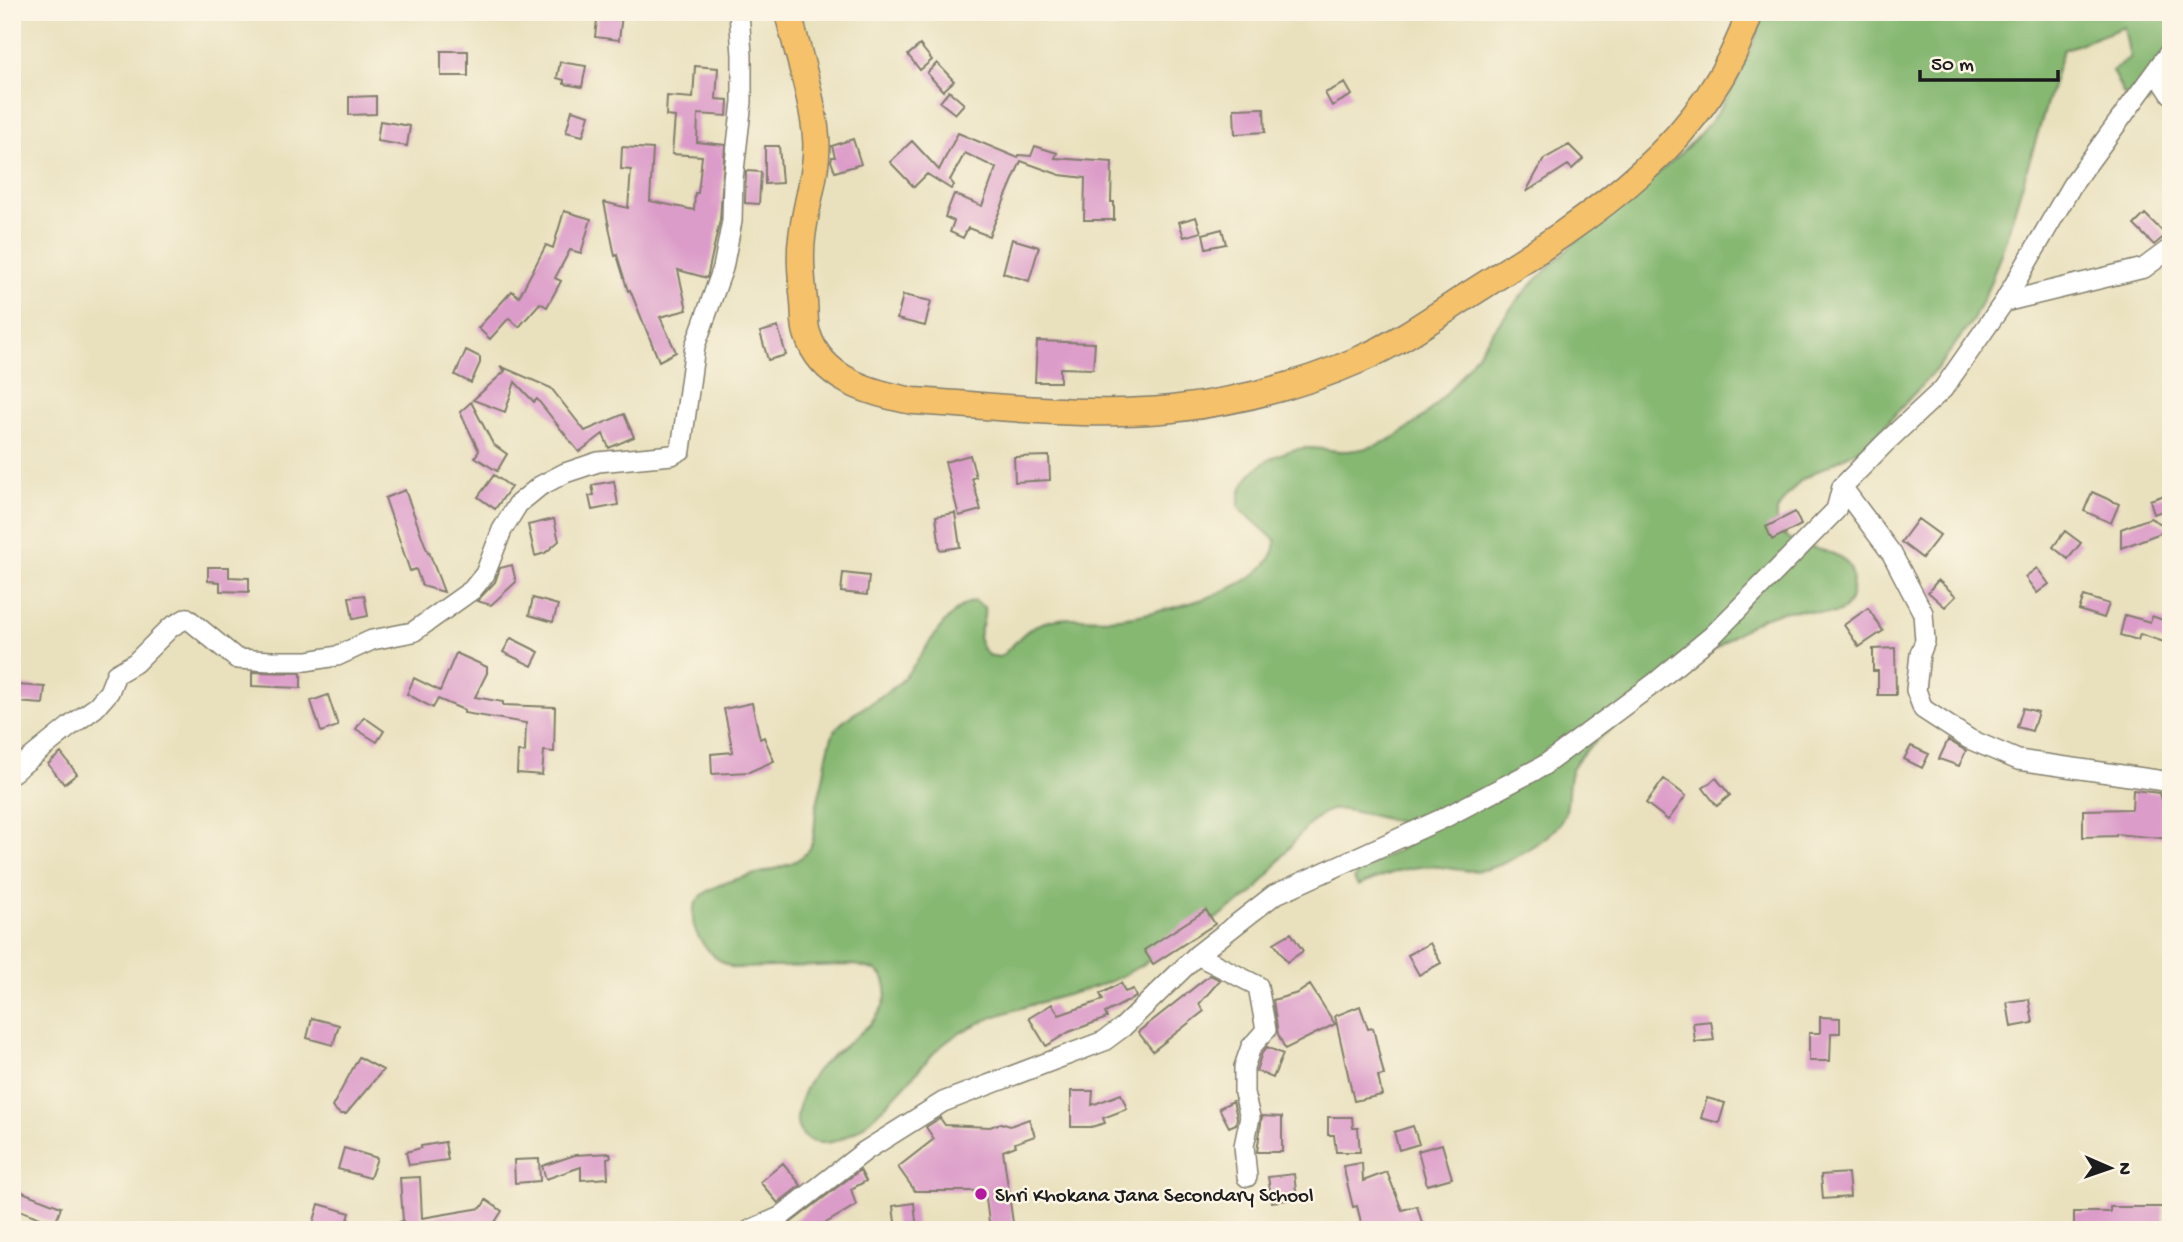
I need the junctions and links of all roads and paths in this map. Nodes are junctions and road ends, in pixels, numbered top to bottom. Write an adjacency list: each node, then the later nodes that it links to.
1 (738, 12): 10 (street)
2 (788, 12): 3 (main road)
3 (1750, 12)
4 (2171, 50): 5 (street)
5 (2156, 71): 6 (street); 8 (street)
6 (2171, 94)
7 (2171, 248): 8 (street)
8 (2004, 302): 9 (street)
9 (1842, 487): 11 (street); 12 (street)
10 (12, 773)
11 (2171, 786)
12 (1197, 955): 13 (street); 14 (street)
13 (1247, 1177)
14 (750, 1230)

